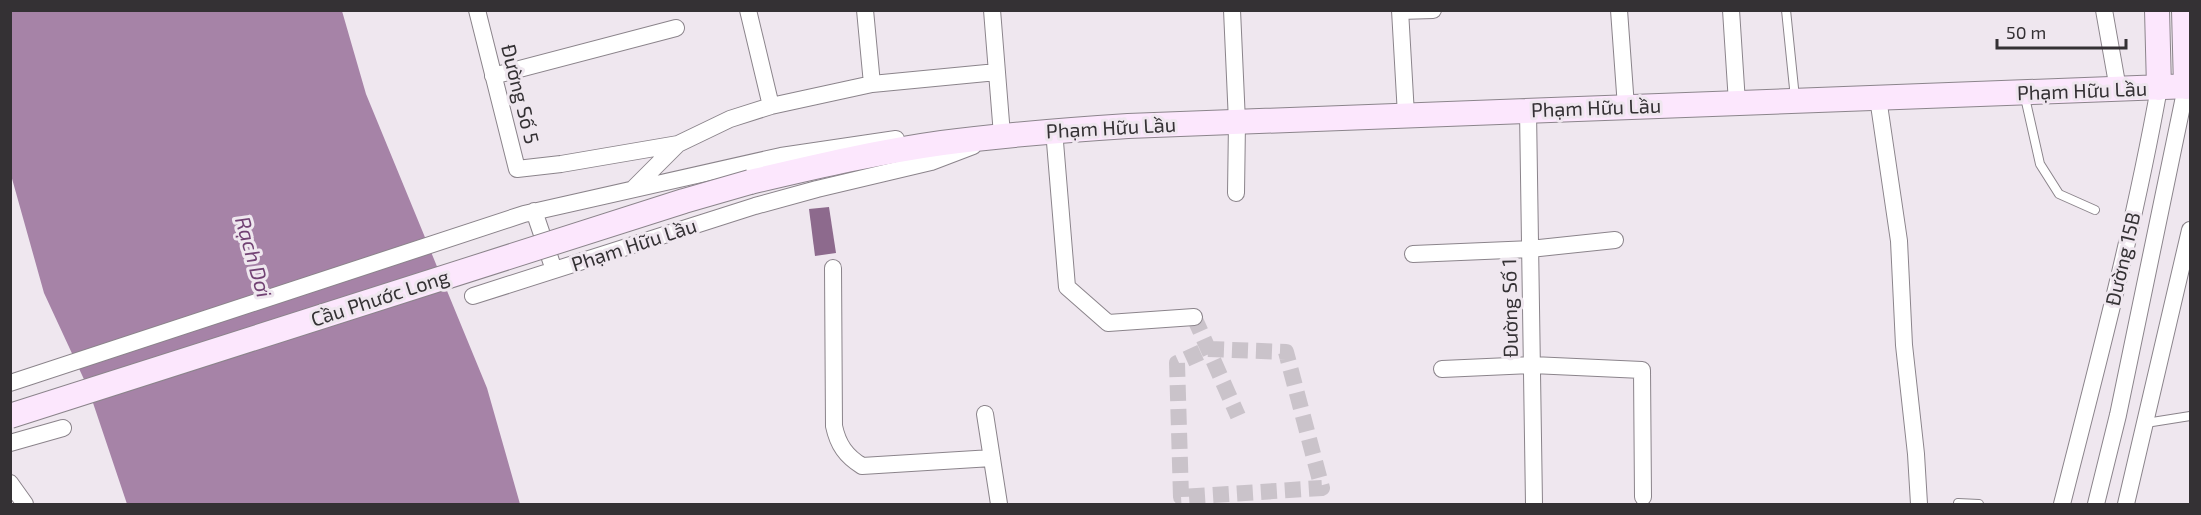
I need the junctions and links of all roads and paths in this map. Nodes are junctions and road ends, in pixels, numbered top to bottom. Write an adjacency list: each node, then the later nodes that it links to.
1 (477, 10): 16 (street, Đường Số 5)
2 (748, 10): 25 (street)
3 (864, 10): 17 (street)
4 (992, 10): 15 (street)
5 (1232, 10): 29 (street)
6 (1433, 10): 13 (street)
7 (1619, 10): 26 (street)
8 (1731, 10): 24 (street)
9 (1786, 10): 23 (lane)
10 (2104, 10): 20 (street)
11 (2157, 10): 19 (main road, Đường 15B)
12 (2184, 10): 18 (main road, Đường 15B)
13 (1400, 11): 28 (street)
14 (676, 27): 16 (street)
15 (997, 72): 17 (street); 31 (street)
16 (493, 76): 32 (street, Đường Số 5)
17 (872, 84): 25 (street)
18 (2188, 86): 19 (main road, Phạm Hữu Lầu); 65 (street, Đường 15B)
19 (2159, 88): 20 (main road, Phạm Hữu Lầu); 64 (street, Đường 15B)
20 (2118, 89): 21 (main road, Phạm Hữu Lầu)
21 (2024, 93): 22 (main road, Phạm Hữu Lầu); 36 (lane)
22 (1878, 98): 23 (main road, Phạm Hữu Lầu); 62 (street)
23 (1796, 101): 24 (main road, Phạm Hữu Lầu)
24 (1737, 103): 26 (main road, Phạm Hữu Lầu)
25 (771, 106): 32 (street)
26 (1626, 107): 27 (main road, Phạm Hữu Lầu)
27 (1528, 111): 28 (main road, Phạm Hữu Lầu); 40 (street, Đường Số 1)
28 (1406, 116): 29 (main road, Phạm Hữu Lầu)
29 (1237, 122): 30 (main road, Phạm Hữu Lầu); 35 (street)
30 (1054, 130): 31 (main road, Phạm Hữu Lầu); 45 (street)
31 (1002, 135): 33 (main road, Phạm Hữu Lầu); 34 (street, Phạm Hữu Lầu); 43 (street, Phạm Hữu Lầu)
32 (678, 144): 34 (street)
33 (750, 182): 50 (main road, Cầu Phước Long, bridge)
34 (634, 188): 37 (street, Phạm Hữu Lầu)
35 (1236, 193)
36 (2095, 210)
37 (529, 213): 43 (street); 48 (street, Cầu Phước Long)
38 (2190, 230): 52 (street)
39 (1615, 240): 40 (street)
40 (1530, 249): 41 (street); 46 (street, Đường Số 1)
41 (1413, 254)
42 (833, 268): 55 (street)
43 (554, 270): 44 (street, Phạm Hữu Lầu)
44 (473, 296)
45 (1194, 316)
46 (1532, 365): 47 (street); 57 (street); 61 (street, Đường Số 1)
47 (1442, 369)
48 (10, 382)
49 (985, 414): 55 (street)
50 (10, 416)
51 (2190, 416): 52 (lane)
52 (2146, 423): 66 (street)
53 (63, 428): 54 (street)
54 (10, 443)
55 (992, 458): 60 (street)
56 (10, 483): 59 (street)
57 (1643, 497)
58 (1958, 503): 63 (lane)
59 (26, 504)
60 (999, 504)
61 (1534, 504)
62 (1919, 504)
63 (1979, 504)
64 (2062, 504)
65 (2096, 504)
66 (2126, 504)

